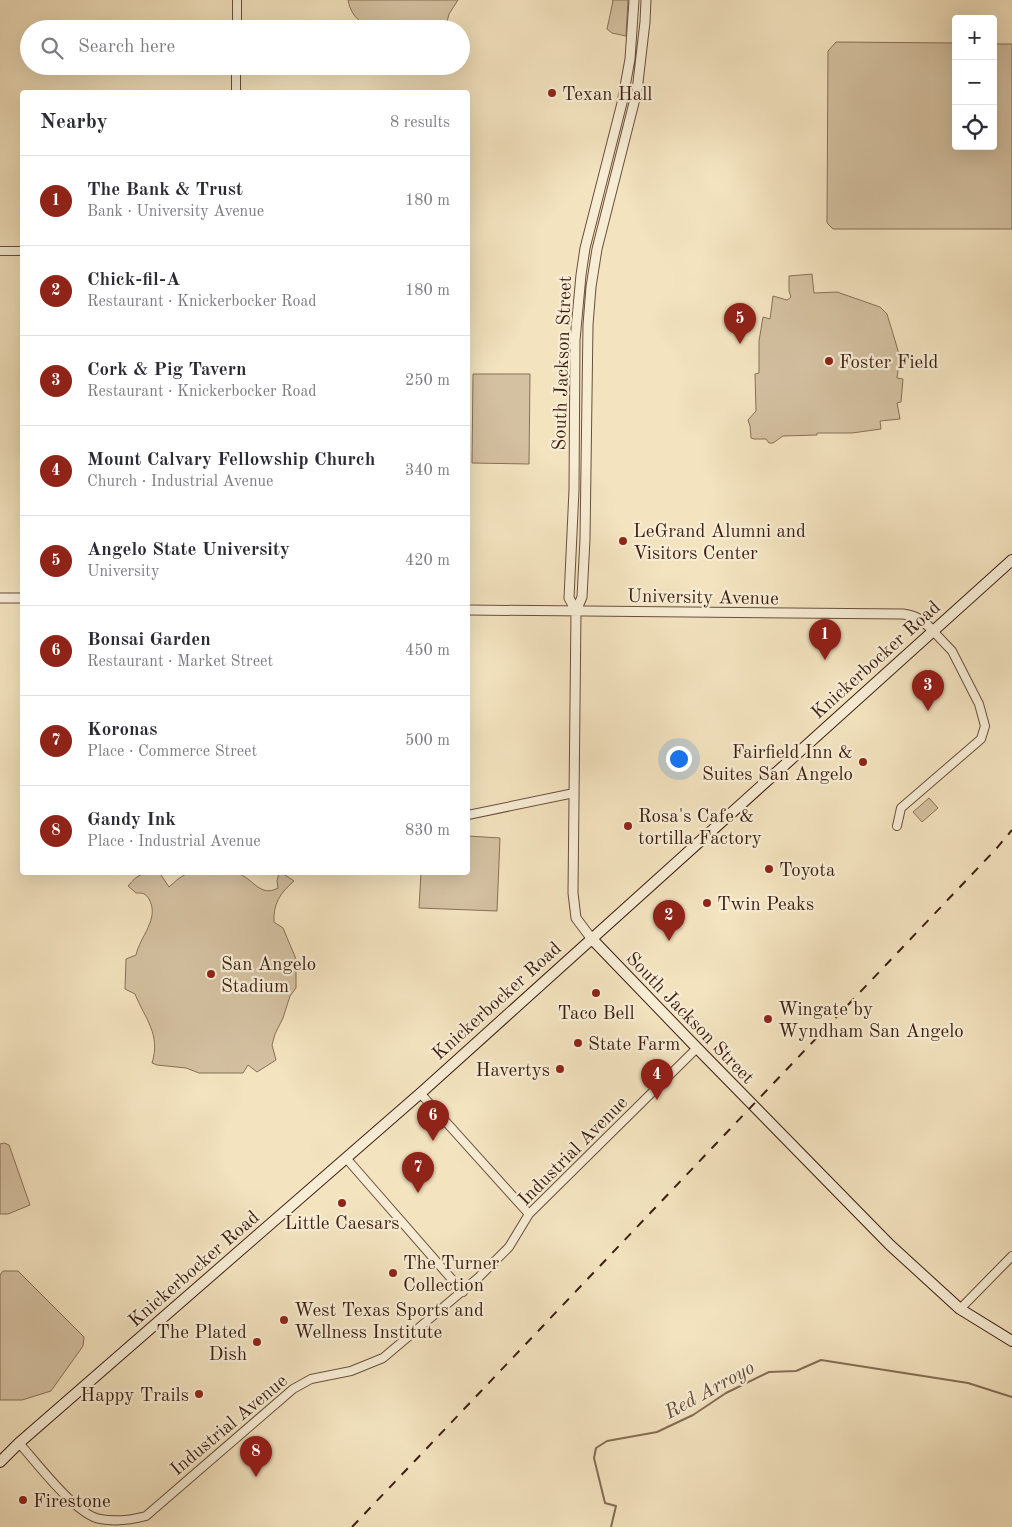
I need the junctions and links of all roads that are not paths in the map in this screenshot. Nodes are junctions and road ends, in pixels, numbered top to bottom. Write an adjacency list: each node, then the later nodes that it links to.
1 (237, 0): 4 (street)
2 (634, 0): 13 (street, South Jackson Street)
3 (646, 0): 13 (street, South Jackson Street)
4 (237, 20)
5 (236, 75): 6 (street)
6 (236, 90)
7 (0, 251): 8 (street)
8 (20, 251)
9 (1012, 560): 14 (main road, Knickerbocker Road)
10 (0, 598): 11 (street)
11 (20, 598)
12 (470, 610): 13 (street, University Avenue)
13 (576, 611): 14 (street, University Avenue); 15 (street, South Jackson Street)
14 (933, 631): 17 (street); 18 (main road, Knickerbocker Road)
15 (574, 793): 16 (street); 18 (street, South Jackson Street)
16 (470, 815)
17 (896, 826)
18 (591, 938): 19 (main road, South Jackson Street); 20 (main road, Knickerbocker Road)
19 (697, 1048): 22 (street, Industrial Avenue); 25 (main road, South Jackson Street)
20 (420, 1093): 21 (main road, Knickerbocker Road); 22 (street)
21 (346, 1158): 24 (street); 27 (main road, Knickerbocker Road)
22 (529, 1214): 24 (street, Industrial Avenue)
23 (1012, 1256): 25 (street)
24 (463, 1292): 27 (street, Industrial Avenue)
25 (960, 1309): 26 (main road, South Jackson Street)
26 (1012, 1342)
27 (19, 1444): 28 (main road, Knickerbocker Road)
28 (1, 1460)

